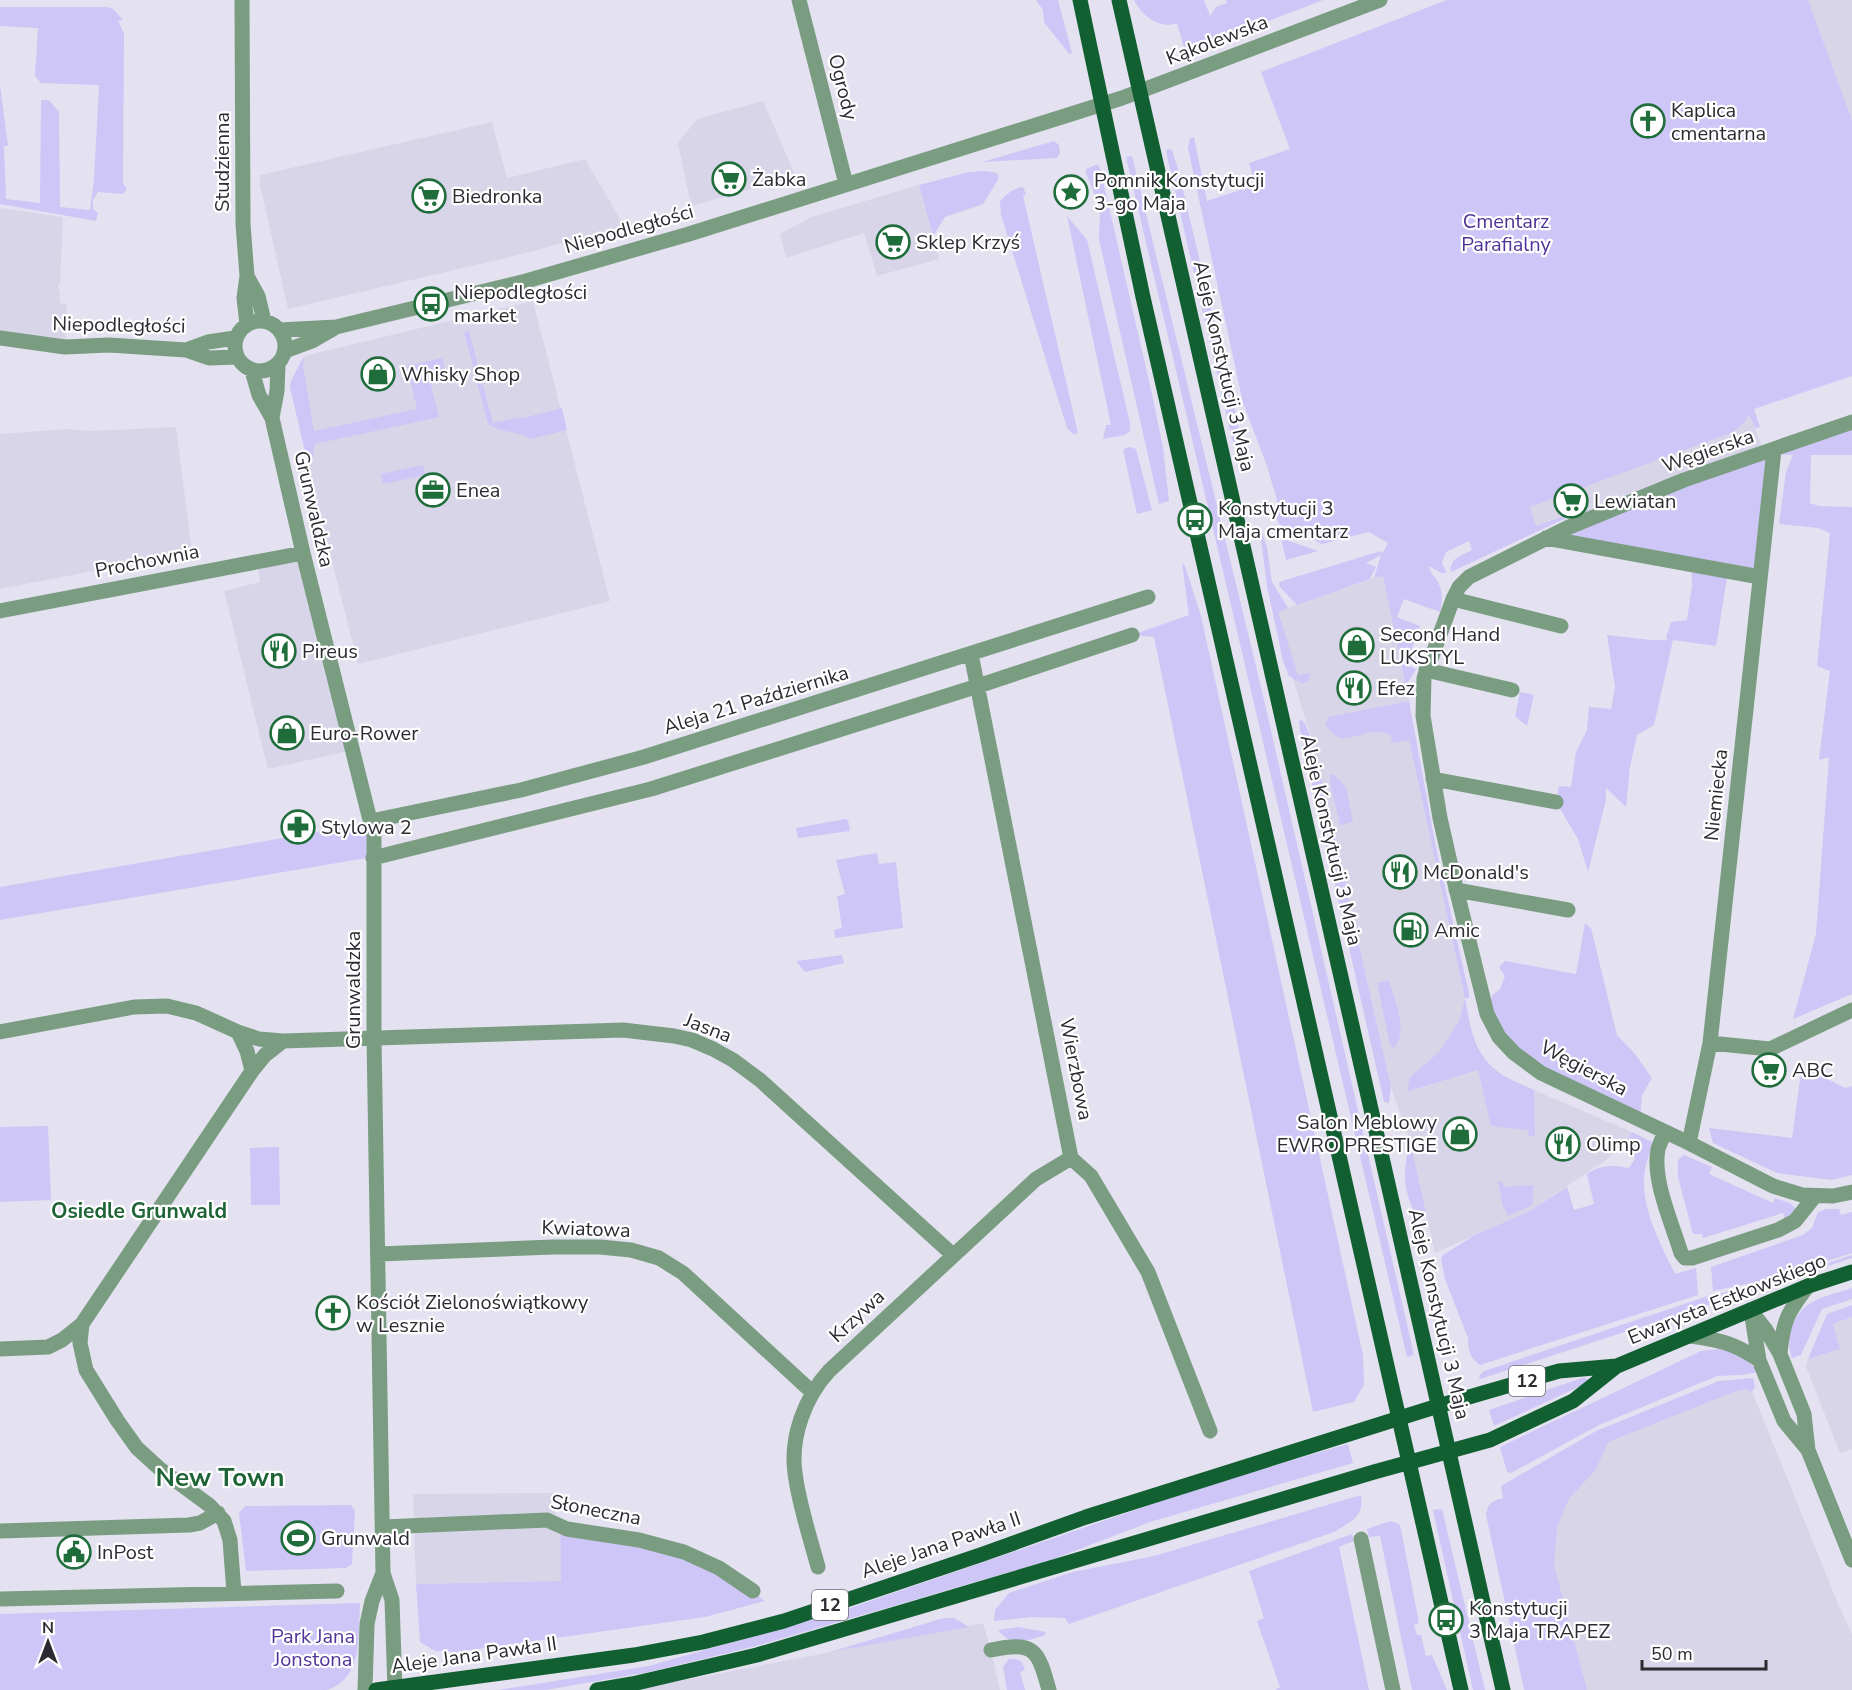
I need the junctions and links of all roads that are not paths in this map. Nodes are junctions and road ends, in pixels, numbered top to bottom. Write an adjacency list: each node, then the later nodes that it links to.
1 (242, 0): 9 (street, Studzienna)
2 (799, 0): 8 (street, Ogrody)
3 (1080, 0): 7 (main road)
4 (1119, 0): 6 (main road, Aleje Konstytucji 3 Maja)
5 (1380, 0): 6 (street, Kąkolewska)
6 (1140, 92): 7 (street, Kąkolewska); 66 (main road, Aleje Konstytucji 3 Maja)
7 (1101, 105): 8 (street, Niepodległości); 67 (main road)
8 (846, 184): 12 (street, Niepodległości)
9 (247, 276): 10 (street, Studzienna); 11 (street)
10 (264, 321): 11 (street); 13 (street)
11 (248, 324): 15 (street)
12 (336, 327): 13 (street, Niepodległości); 17 (street, Niepodległości)
13 (280, 330): 17 (street)
14 (0, 338): 16 (street, Niepodległości)
15 (236, 338): 16 (street, Niepodległości); 18 (street)
16 (186, 350): 18 (street)
17 (285, 351): 19 (street)
18 (237, 357): 20 (street)
19 (278, 365): 20 (street); 21 (street, Grunwaldzka)
20 (252, 371): 21 (street, Grunwaldzka)
21 (272, 418): 25 (street, Grunwaldzka)
22 (1852, 422): 23 (street, Węgierska)
23 (1774, 450): 24 (street, Węgierska); 26 (street, Niemiecka)
24 (1546, 538): 26 (street); 28 (street, Węgierska)
25 (303, 553): 29 (street, Prochownia); 38 (street, Grunwaldzka)
26 (1761, 577): 47 (street, Niemiecka)
27 (1148, 597): 32 (street, Aleja 21 Października)
28 (1453, 599): 30 (street); 33 (street, Węgierska)
29 (0, 611)
30 (1561, 626)
31 (1132, 635): 34 (street)
32 (971, 654): 34 (street, Wierzbowa); 38 (street, Aleja 21 Października)
33 (1426, 670): 35 (street); 36 (street, Węgierska)
34 (978, 686): 39 (street); 51 (street, Wierzbowa)
35 (1512, 690)
36 (1433, 779): 37 (street); 40 (street, Węgierska)
37 (1556, 802)
38 (371, 821): 39 (street, Grunwaldzka)
39 (374, 858): 45 (street, Grunwaldzka)
40 (1456, 890): 41 (street); 49 (street, Węgierska)
41 (1568, 910)
42 (1852, 1010): 47 (street)
43 (0, 1032): 44 (street, Jasna)
44 (238, 1032): 46 (street, Jasna); 48 (street)
45 (375, 1038): 46 (street, Jasna); 54 (street, Grunwaldzka); 55 (street, Jasna)
46 (283, 1041): 48 (street)
47 (1710, 1043): 50 (street, Niemiecka)
48 (252, 1071): 59 (street)
49 (1665, 1132): 50 (street, Węgierska); 53 (street)
50 (1689, 1143): 53 (street, Węgierska)
51 (1071, 1158): 55 (street, Krzywa); 68 (street)
52 (1852, 1192): 53 (street, Węgierska)
53 (1815, 1196)
54 (379, 1254): 65 (street, Kwiatowa); 73 (street, Grunwaldzka)
55 (953, 1255): 65 (street, Krzywa)
56 (1852, 1272): 57 (main road, Ewarysta Estkowskiego / 12)
57 (1808, 1286): 58 (main road, Ewarysta Estkowskiego / 12); 62 (street)
58 (1750, 1310): 60 (main road, Ewarysta Estkowskiego / 12); 62 (street); 63 (street)
59 (82, 1324): 61 (street); 72 (street)
60 (1690, 1336): 63 (street); 64 (main road, Ewarysta Estkowskiego / 12)
61 (0, 1349)
62 (1780, 1354): 69 (street)
63 (1760, 1360): 69 (street)
64 (1617, 1366): 66 (main road, Ewarysta Estkowskiego / 12); 70 (main road, Ewarysta Estkowskiego / 12)
65 (812, 1392): 77 (street, Krzywa)
66 (1438, 1406): 67 (main road, Aleje Jana Pawła II / 12); 70 (main road, Aleje Konstytucji 3 Maja)
67 (1400, 1418): 71 (main road); 84 (main road, Aleje Jana Pawła II / 12)
68 (1210, 1431)
69 (1808, 1450): 76 (street)
70 (1449, 1452): 71 (main road, 12); 91 (main road, Aleje Konstytucji 3 Maja)
71 (1410, 1462): 87 (main road, 12); 90 (main road)
72 (218, 1513): 74 (street); 81 (street)
73 (382, 1527): 78 (street, Grunwaldzka); 80 (street, Słoneczna)
74 (0, 1532)
75 (1361, 1539): 89 (street)
76 (1852, 1560)
77 (818, 1568)
78 (383, 1573): 84 (street, Grunwaldzka); 85 (street, Grunwaldzka)
79 (337, 1591): 81 (street)
80 (753, 1592)
81 (234, 1593): 82 (street)
82 (0, 1599)
83 (991, 1650): 88 (street)
84 (395, 1688): 86 (main road, Aleje Jana Pawła II / 12)
85 (365, 1690)
86 (376, 1690)
87 (597, 1690)
88 (1049, 1690)
89 (1393, 1690)
90 (1461, 1690)
91 (1503, 1690)

